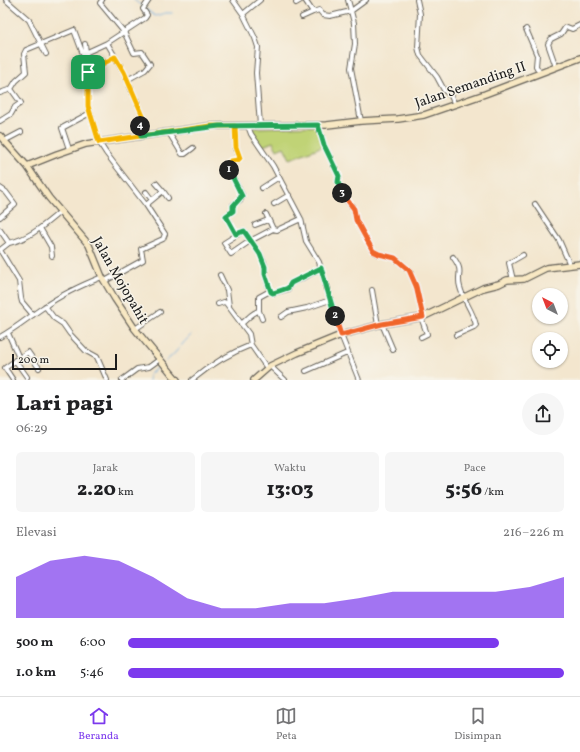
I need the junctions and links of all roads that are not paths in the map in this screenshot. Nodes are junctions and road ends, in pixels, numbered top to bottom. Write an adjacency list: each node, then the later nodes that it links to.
1 (6, 0): 20 (street)
2 (102, 0): 18 (street)
3 (149, 0): 18 (street)
4 (233, 0): 14 (street)
5 (260, 0): 14 (street)
6 (301, 0): 11 (street)
7 (304, 0): 13 (street)
8 (348, 0): 12 (street)
9 (366, 0): 12 (street)
10 (417, 0): 31 (street)
11 (296, 3)
12 (351, 11): 13 (street); 34 (street)
13 (313, 12): 15 (street)
14 (243, 14): 35 (street)
15 (302, 17)
16 (580, 25): 25 (street)
17 (526, 29): 27 (street)
18 (124, 32): 19 (street); 28 (street)
19 (107, 43): 20 (street); 23 (street)
20 (41, 44): 22 (street); 29 (street)
21 (85, 44): 26 (street)
22 (46, 54)
23 (115, 57): 26 (street); 28 (street)
24 (580, 58): 25 (street, Jalan Semanding II)
25 (556, 67): 27 (street, Jalan Semanding II)
26 (88, 72): 32 (street)
27 (540, 73): 31 (street, Jalan Semanding II)
28 (127, 80): 41 (street)
29 (11, 89): 30 (street); 33 (street)
30 (0, 93)
31 (455, 105): 34 (street, Jalan Semanding II)
32 (90, 113): 43 (street); 45 (street)
33 (0, 121)
34 (361, 121): 36 (street, Jalan Semanding II)
35 (260, 125): 36 (street, Jalan Semanding II); 38 (street, Jalan Semanding II)
36 (318, 125): 92 (street)
37 (235, 126): 38 (street, Jalan Semanding II); 40 (street, Jalan Semanding II); 68 (street)
38 (248, 126): 47 (street)
39 (21, 132): 42 (street)
40 (169, 132): 41 (street, Jalan Semanding II); 44 (street)
41 (141, 136): 43 (street, Jalan Semanding II)
42 (2, 139): 46 (street, Jalan Mojopahit)
43 (99, 142): 45 (street, Jalan Semanding II); 58 (street)
44 (193, 148)
45 (69, 149): 46 (street, Jalan Semanding II)
46 (27, 166): 59 (street, Jalan Mojopahit)
47 (279, 177): 50 (street); 53 (street)
48 (156, 183): 51 (street)
49 (0, 188): 61 (street)
50 (262, 188)
51 (163, 191): 54 (street); 55 (street)
52 (146, 192): 55 (street)
53 (289, 195): 56 (street); 62 (street)
54 (168, 198)
55 (152, 200): 58 (street)
56 (274, 204)
57 (535, 204): 76 (street)
58 (146, 205): 79 (street)
59 (60, 212): 65 (street); 79 (street, Jalan Mojopahit)
60 (266, 214): 63 (street)
61 (0, 217)
62 (301, 219): 67 (street); 77 (street)
63 (268, 220): 64 (street); 67 (street)
64 (255, 225)
65 (40, 228): 70 (street); 73 (street)
66 (0, 230): 70 (street)
67 (273, 230): 69 (street)
68 (236, 234): 69 (street); 69 (street)
69 (250, 241): 82 (street)
70 (9, 243): 71 (street)
71 (0, 249): 90 (street)
72 (523, 255): 80 (street)
73 (52, 256)
74 (453, 257): 83 (street)
75 (580, 264): 76 (street)
76 (570, 265): 80 (street)
77 (321, 268): 82 (street); 84 (street)
78 (220, 275): 87 (street)
79 (104, 279): 86 (street); 96 (street, Jalan Mojopahit)
80 (513, 280): 83 (street)
81 (372, 290): 95 (street)
82 (270, 291): 88 (street)
83 (464, 296): 92 (street); 99 (street)
84 (330, 300): 91 (street); 98 (street)
85 (218, 304): 87 (street)
86 (45, 306): 90 (street); 112 (street)
87 (230, 309): 94 (street)
88 (259, 311): 93 (street); 94 (street)
89 (160, 312): 96 (street)
90 (33, 315): 97 (street)
91 (281, 316)
92 (422, 317): 95 (street); 101 (street)
93 (262, 319)
94 (241, 324): 102 (street)
95 (380, 324): 98 (street); 103 (street)
96 (135, 329): 106 (street, Jalan Mojopahit)
97 (8, 333): 100 (street); 105 (street)
98 (341, 335): 104 (street); 107 (street)
99 (456, 335)
100 (0, 337)
101 (421, 337)
102 (251, 345): 107 (street); 115 (street)
103 (393, 350)
104 (347, 353): 109 (street); 118 (street)
105 (17, 359): 108 (street); 110 (street); 111 (street)
106 (160, 359): 113 (street); 114 (street, Jalan Mojopahit)
107 (268, 367): 116 (street); 117 (street)
108 (39, 368)
109 (306, 371)
110 (27, 377)
111 (13, 380)
112 (107, 380)
113 (123, 380)
114 (177, 380)
115 (192, 380)
116 (254, 380)
117 (285, 380)
118 (359, 380)

